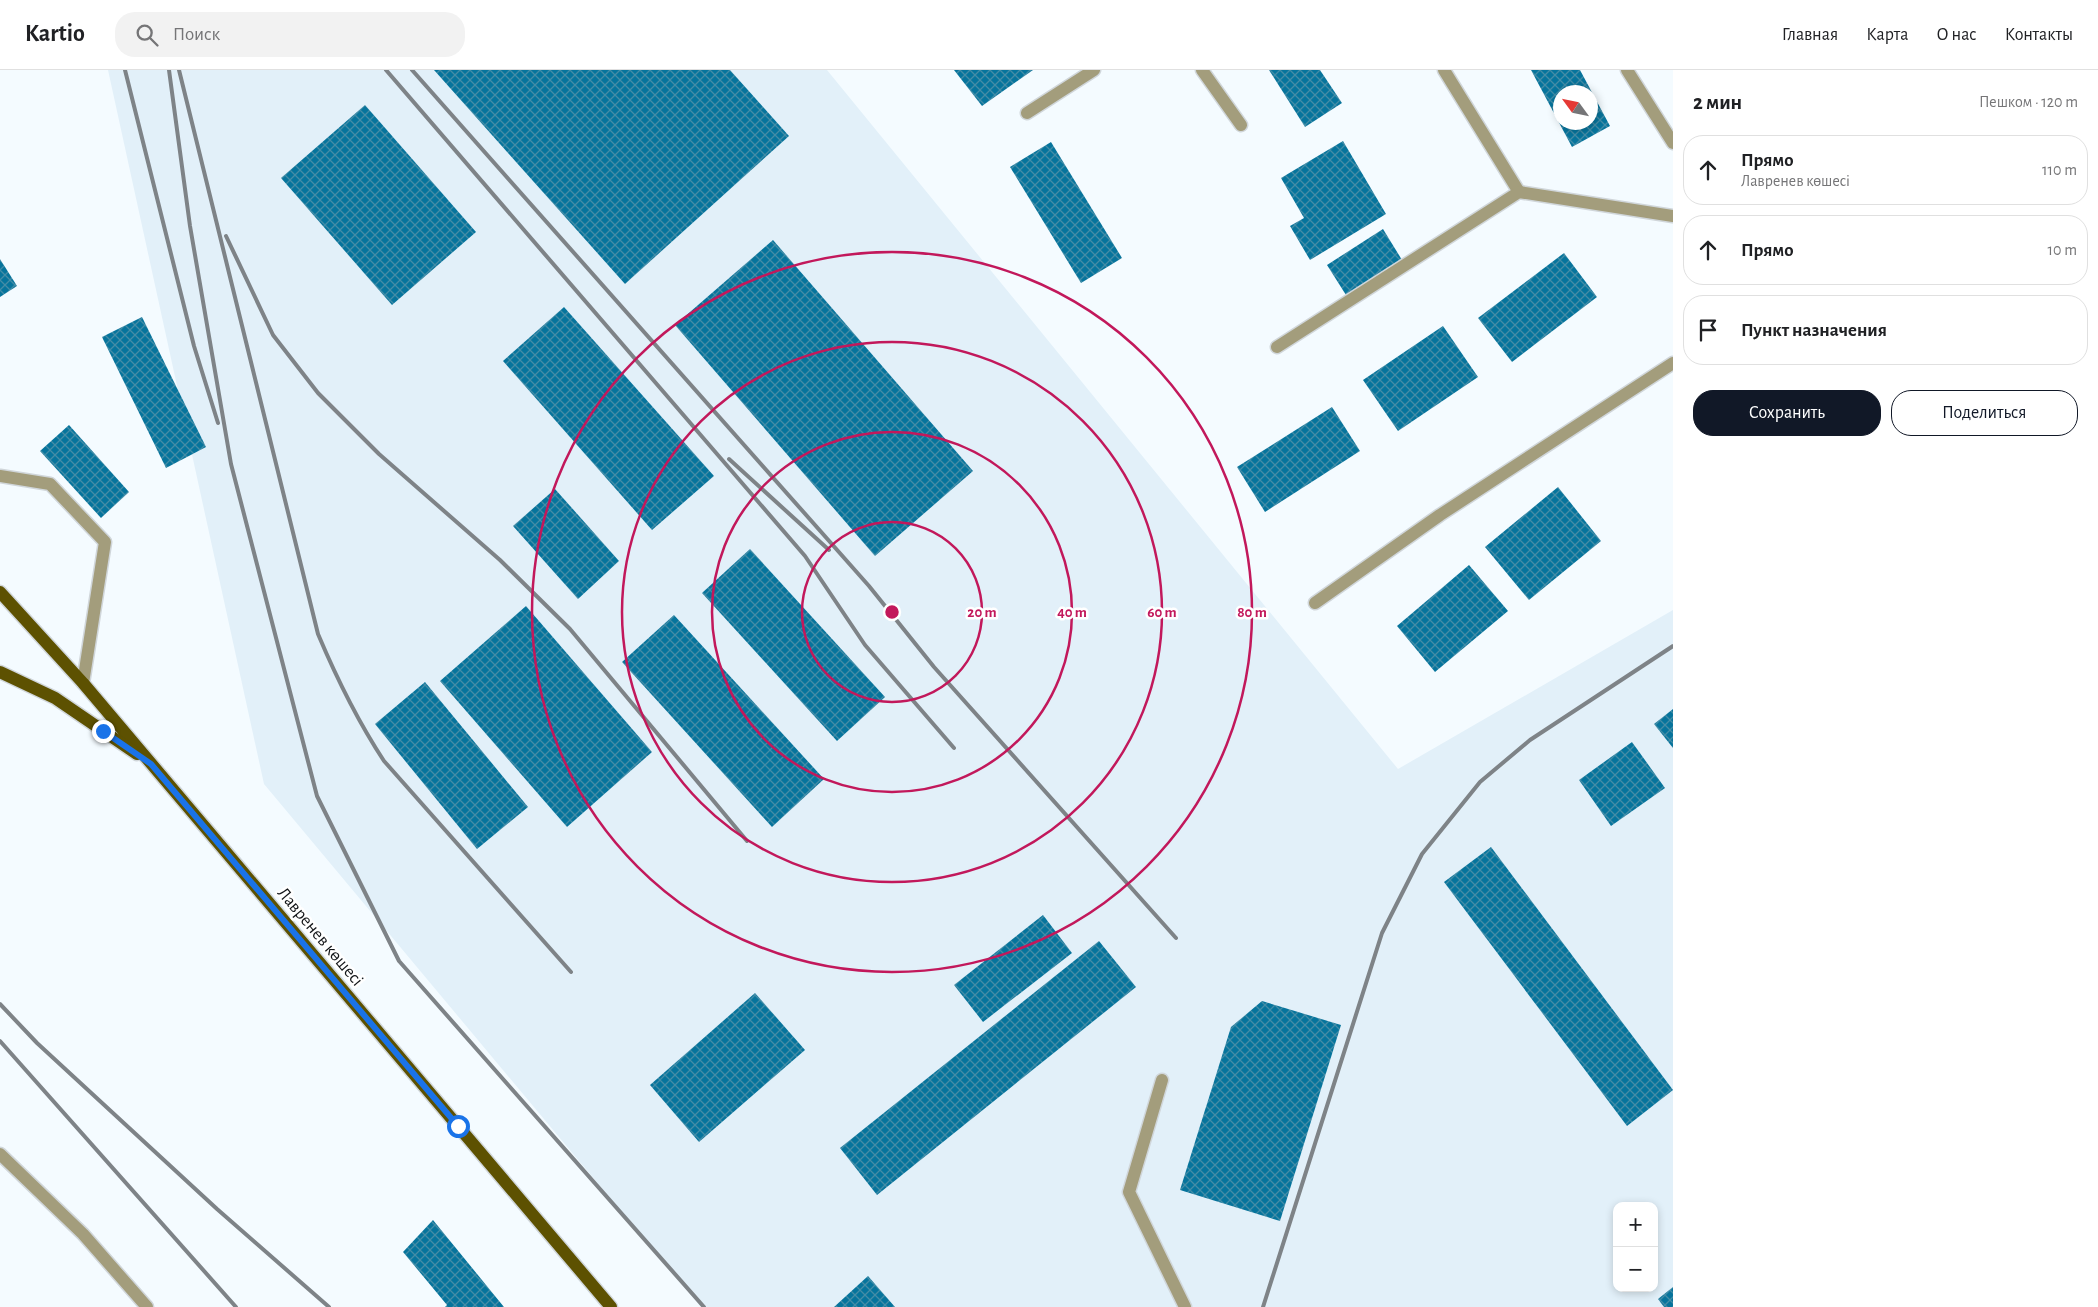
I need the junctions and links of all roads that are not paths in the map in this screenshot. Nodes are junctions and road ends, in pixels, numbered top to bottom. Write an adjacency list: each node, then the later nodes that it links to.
1 (1094, 70): 5 (street)
2 (1202, 70): 6 (street)
3 (1444, 70): 8 (street)
4 (1628, 70): 7 (street)
5 (1027, 113)
6 (1241, 125)
7 (1673, 143)
8 (1519, 192): 9 (street); 10 (street)
9 (1673, 216)
10 (1277, 347)
11 (1673, 362): 14 (street)
12 (0, 476): 16 (street)
13 (0, 592): 16 (main road, Лавренев көшесі)
14 (1315, 603)
15 (0, 672): 17 (main road)
16 (83, 684): 17 (main road, Лавренев көшесі)
17 (151, 764): 21 (main road, Лавренев көшесі)
18 (1162, 1080): 22 (street)
19 (0, 1154): 20 (street)
20 (147, 1307)
21 (611, 1307)
22 (1185, 1307)

